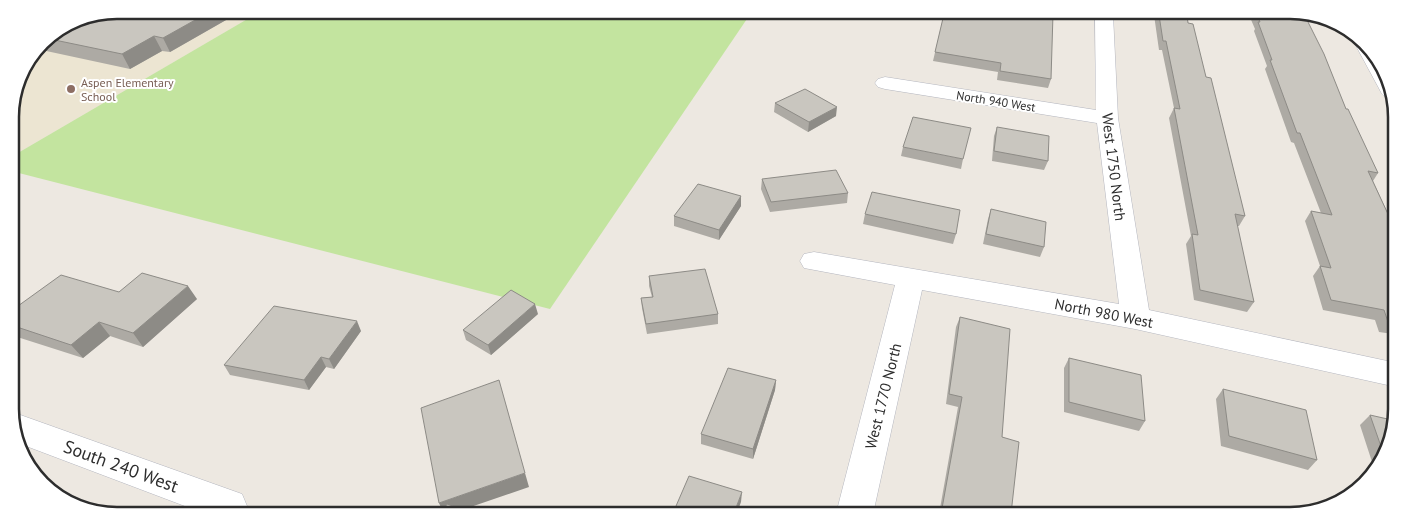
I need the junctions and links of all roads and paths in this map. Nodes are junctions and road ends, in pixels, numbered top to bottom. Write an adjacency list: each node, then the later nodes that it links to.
1 (1104, 19): 3 (street, West 1750 North)
2 (885, 83): 3 (street, North 940 West)
3 (1107, 118): 6 (street, West 1750 North)
4 (814, 261): 5 (street, North 980 West)
5 (911, 278): 6 (street, North 980 West); 10 (street, West 1770 North)
6 (1135, 318): 7 (street, North 980 West)
7 (1388, 373)
8 (21, 429): 9 (street, South 240 West)
9 (224, 507)
10 (856, 507)

